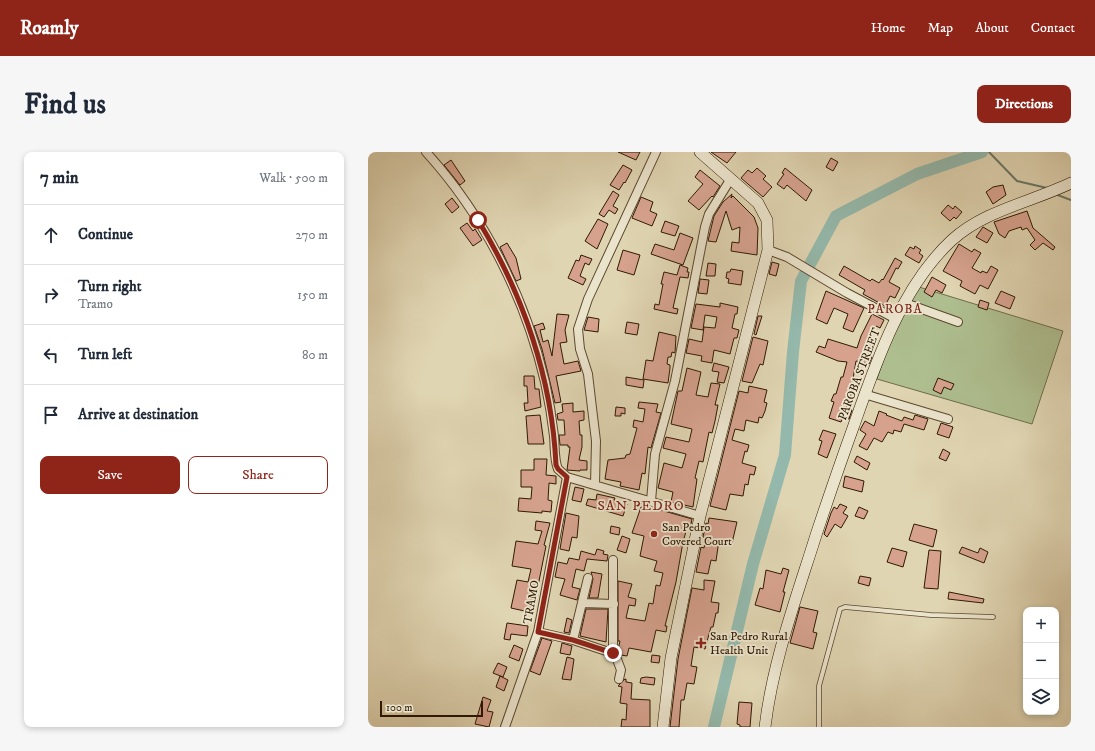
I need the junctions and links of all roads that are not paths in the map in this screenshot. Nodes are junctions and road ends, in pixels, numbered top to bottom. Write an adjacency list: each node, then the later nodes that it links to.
1 (426, 152): 12 (street)
2 (656, 152): 13 (street)
3 (700, 152): 4 (street)
4 (730, 180): 6 (street); 14 (street)
5 (1071, 183): 7 (street, PAROBA STREET)
6 (768, 250): 8 (street); 15 (street)
7 (905, 303): 8 (street, PAROBA STREET); 9 (street)
8 (896, 319): 10 (street, PAROBA STREET)
9 (958, 322)
10 (864, 394): 11 (street); 25 (street, PAROBA STREET)
11 (948, 419)
12 (567, 477): 13 (street); 21 (street, TRAMO)
13 (594, 485): 14 (street)
14 (651, 501): 15 (street)
15 (700, 516): 27 (street)
16 (613, 560): 19 (street)
17 (588, 578): 18 (street)
18 (583, 603): 19 (street); 22 (street)
19 (614, 604): 23 (street)
20 (993, 617): 30 (lane)
21 (538, 632): 22 (street); 26 (street, TRAMO)
22 (573, 640): 23 (street)
23 (613, 653): 24 (street)
24 (619, 679)
25 (767, 715): 28 (street, PAROBA STREET); 29 (lane)
26 (505, 727)
27 (663, 727)
28 (765, 727)
29 (770, 727)
30 (819, 727)

